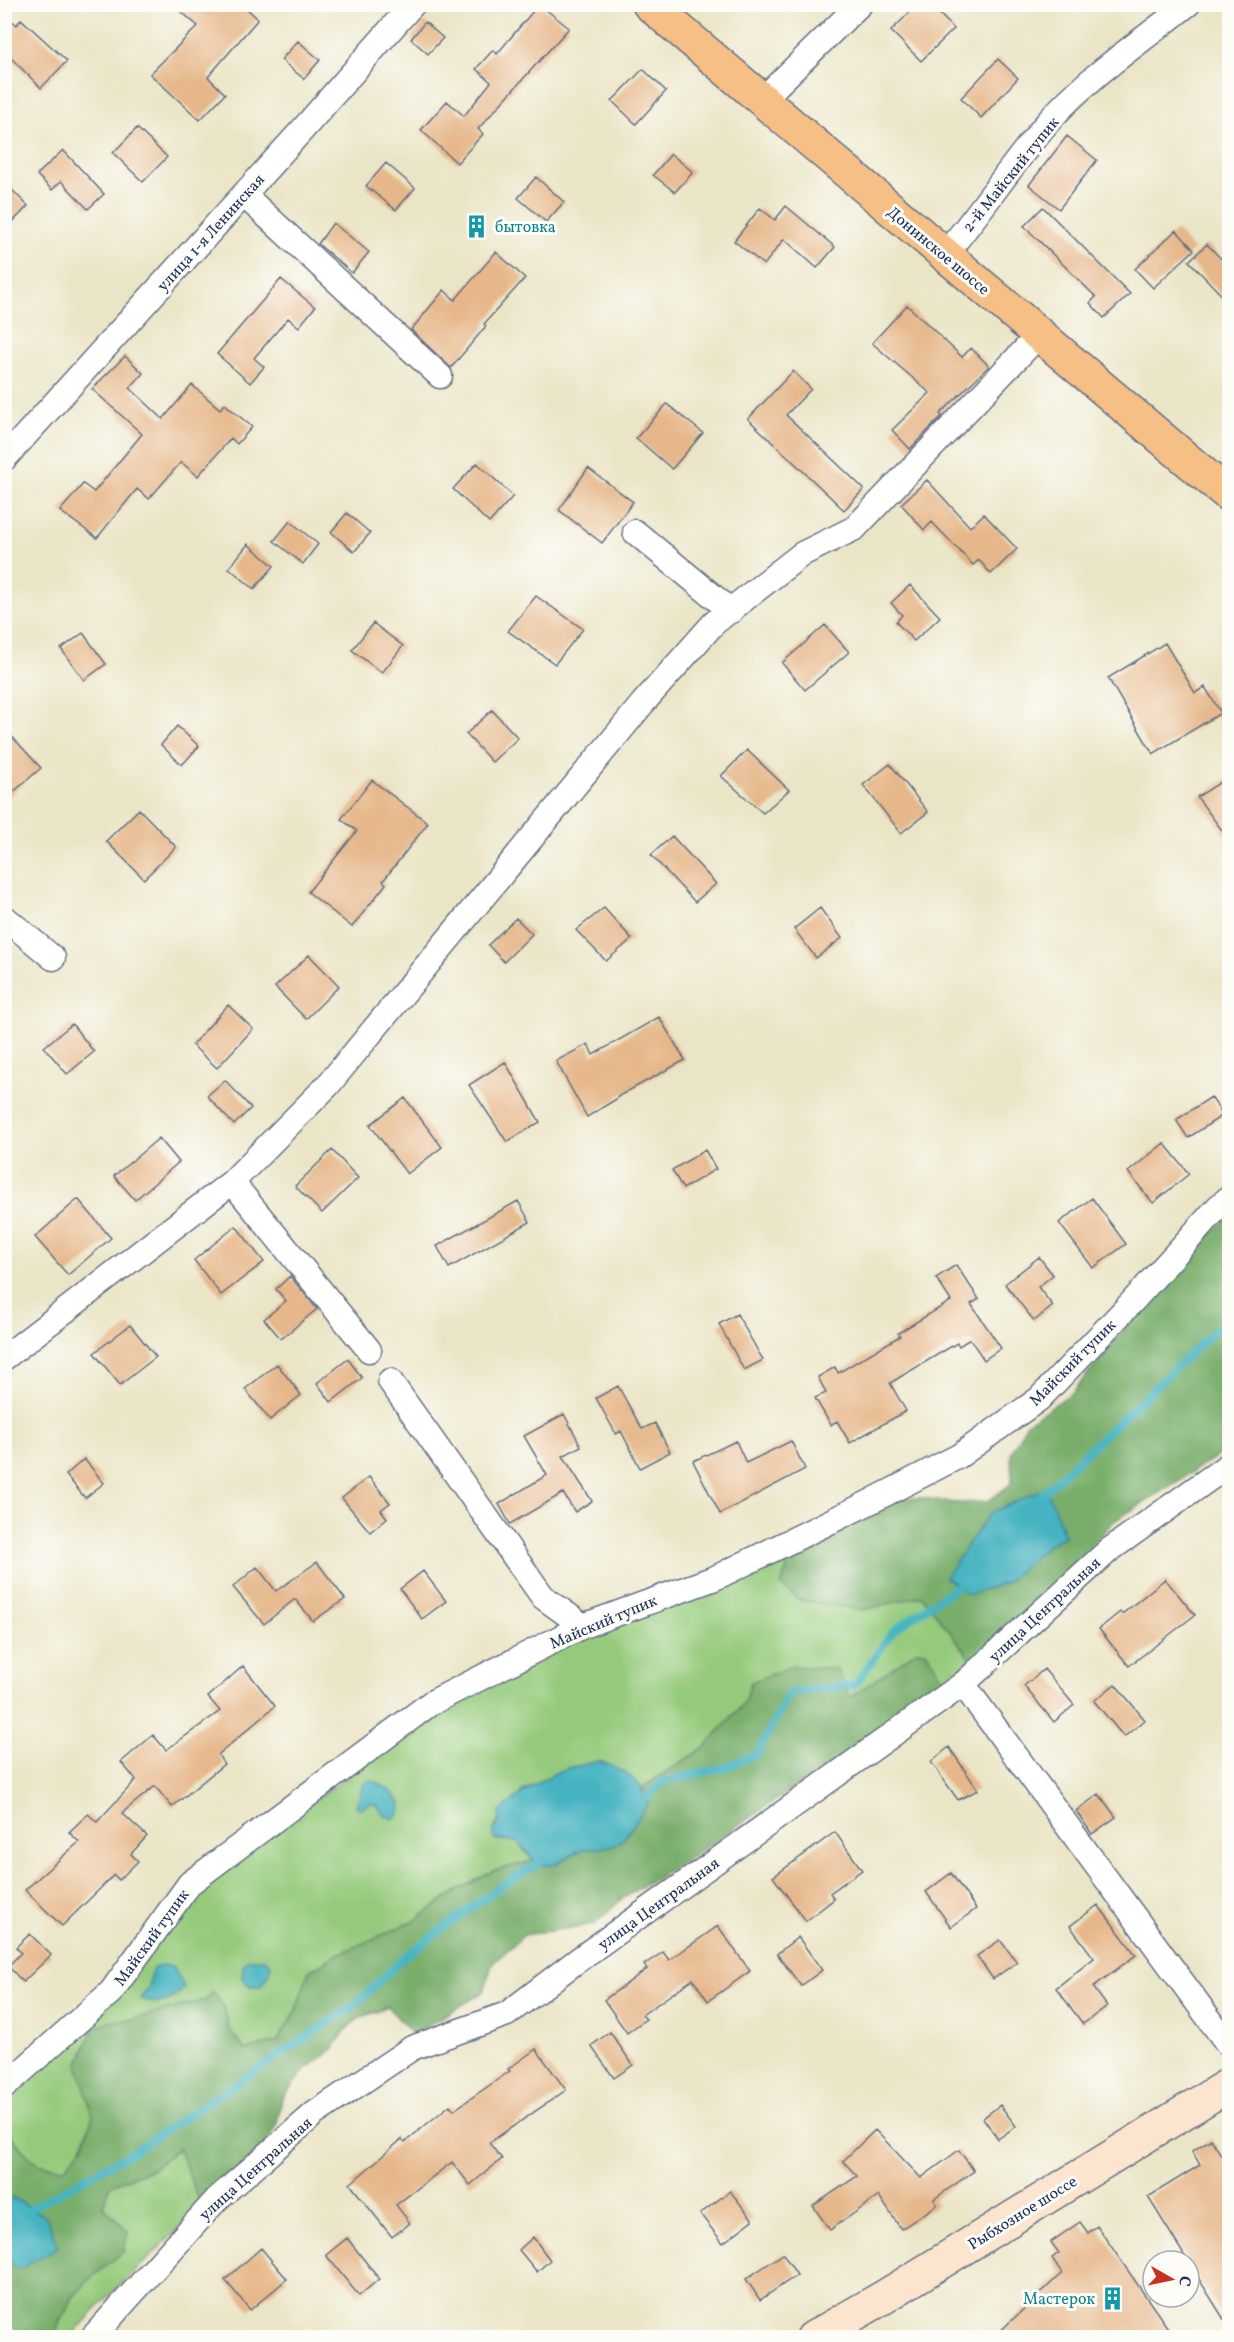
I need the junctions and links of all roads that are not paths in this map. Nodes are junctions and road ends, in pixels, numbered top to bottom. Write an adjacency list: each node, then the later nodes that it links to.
1 (413, 4): 6 (street, улица 1-я Ленинская)
2 (648, 4): 5 (main road, Донинское шоссе)
3 (860, 4): 5 (street)
4 (1188, 4): 7 (street, 2-й Майский тупик)
5 (762, 100): 7 (main road, Донинское шоссе)
6 (244, 195): 9 (street); 10 (street, улица 1-я Ленинская)
7 (945, 254): 8 (main road, Донинское шоссе)
8 (1040, 335): 11 (main road, Донинское шоссе); 13 (street)
9 (440, 376)
10 (4, 459)
11 (1230, 496)
12 (635, 532): 13 (street)
13 (731, 610): 16 (street)
14 (4, 917): 15 (street)
15 (53, 958)
16 (232, 1182): 18 (street); 19 (street)
17 (1230, 1197): 22 (street, Майский тупик)
18 (369, 1350)
19 (4, 1358)
20 (390, 1381): 22 (street)
21 (1230, 1464): 23 (street, улица Центральная)
22 (583, 1626): 26 (street, Майский тупик)
23 (963, 1684): 24 (street); 27 (street, улица Центральная)
24 (1230, 2047)
25 (1230, 2084): 28 (main road, Рыбхозное шоссе)
26 (4, 2087)
27 (92, 2337)
28 (813, 2337)

